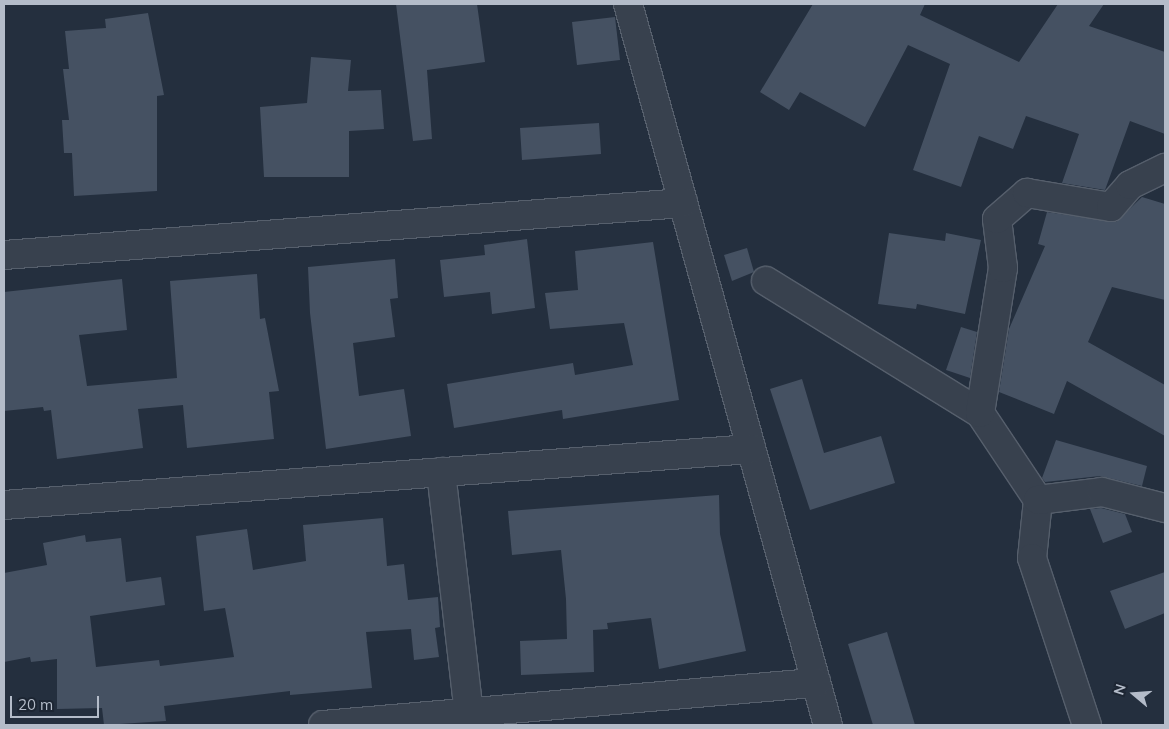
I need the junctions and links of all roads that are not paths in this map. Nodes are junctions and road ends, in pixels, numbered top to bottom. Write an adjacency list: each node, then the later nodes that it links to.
1 (628, 4): 3 (street)
2 (1165, 168): 6 (street)
3 (683, 203): 4 (street); 7 (street)
4 (4, 255)
5 (766, 281): 6 (street)
6 (980, 413): 9 (street)
7 (751, 449): 8 (street); 12 (street)
8 (441, 472): 10 (street); 13 (street)
9 (1038, 500): 11 (street); 16 (street)
10 (4, 505)
11 (1165, 508)
12 (816, 683): 13 (street); 15 (street)
13 (469, 713): 14 (street)
14 (323, 725)
15 (828, 725)
16 (1087, 725)

